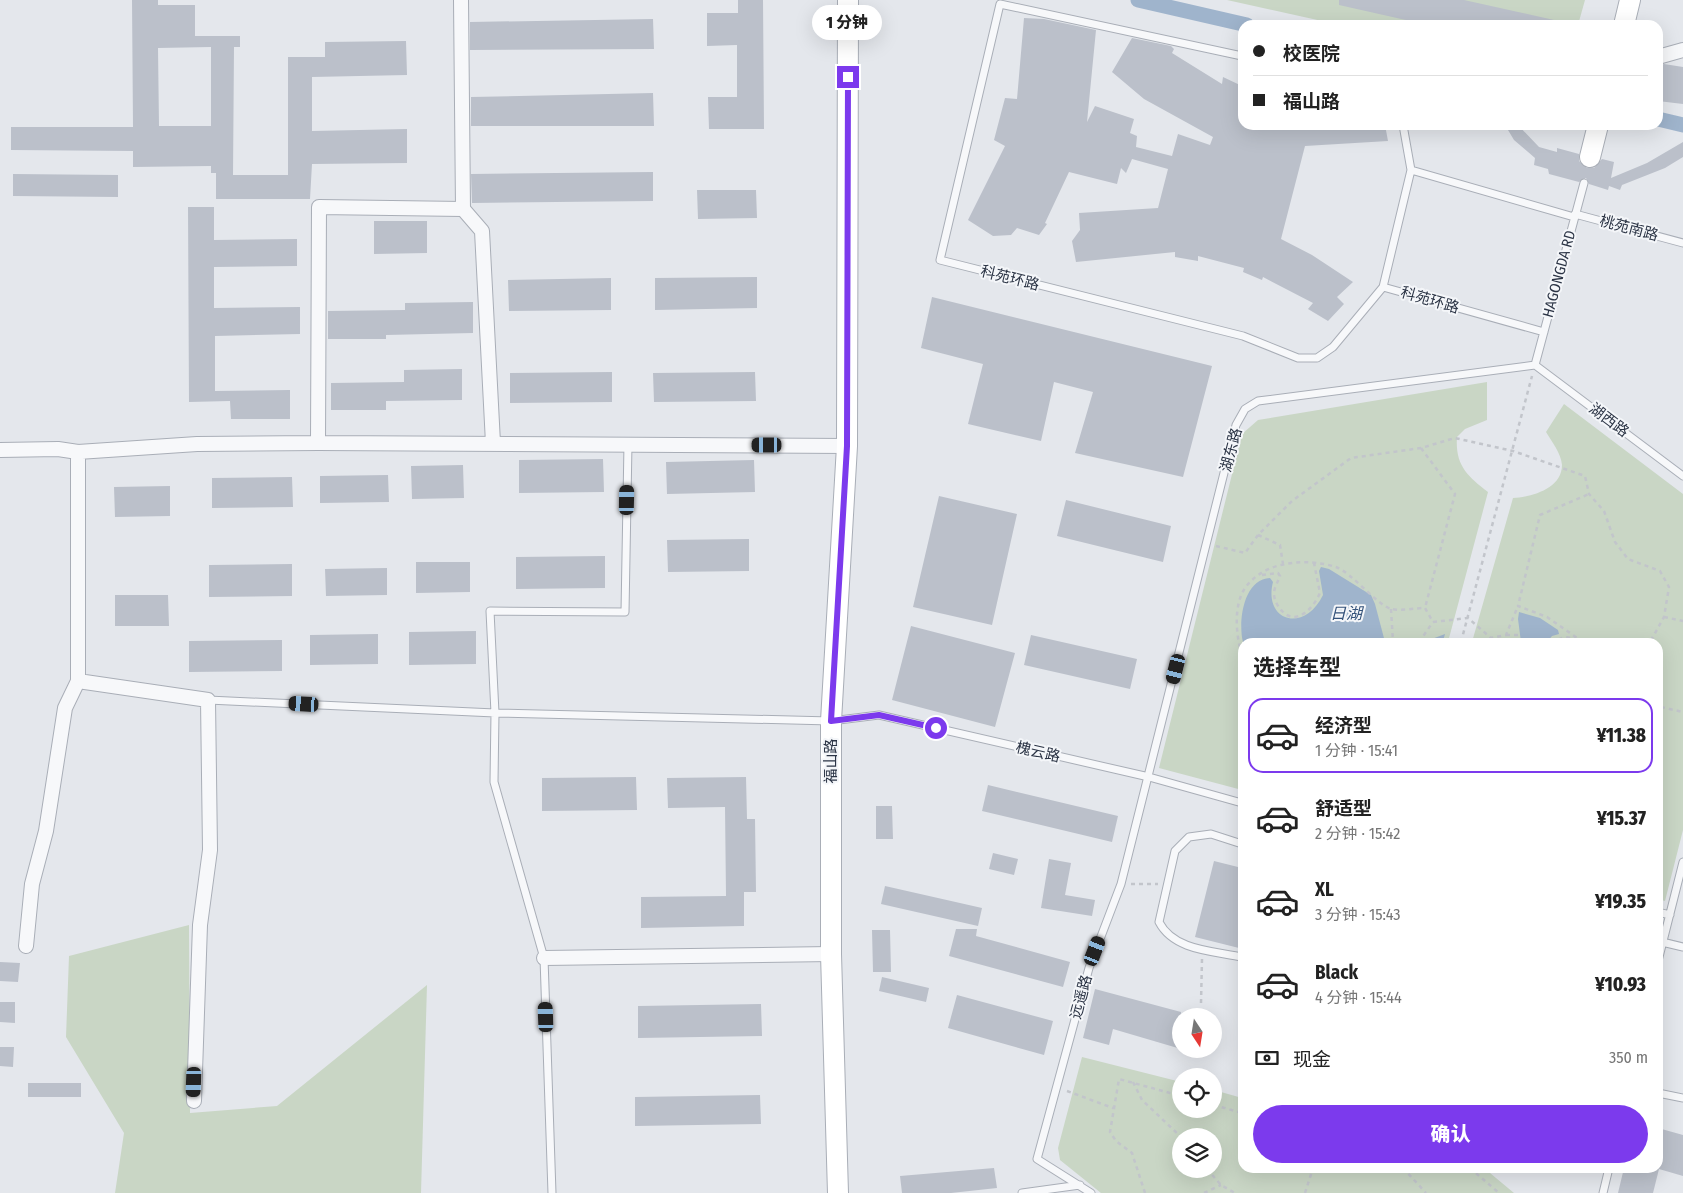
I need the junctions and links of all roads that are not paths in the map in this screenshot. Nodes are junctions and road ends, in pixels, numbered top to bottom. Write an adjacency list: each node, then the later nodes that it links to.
1 (461, 0): 13 (street)
2 (848, 0): 22 (main road, 福山路)
3 (1630, 0): 4 (main road)
4 (1625, 20)
5 (1683, 50): 7 (street)
6 (1238, 55): 16 (lane, 科苑环路)
7 (1663, 56)
8 (1404, 130): 11 (lane)
9 (1597, 130): 10 (main road)
10 (1590, 157)
11 (1411, 170): 14 (lane); 16 (lane)
12 (1584, 183): 14 (lane, HAGONGDA RD)
13 (463, 210): 19 (street); 20 (street)
14 (1574, 215): 15 (lane, 桃苑南路); 17 (lane, HAGONGDA RD)
15 (1683, 243)
16 (1383, 286): 17 (lane, 科苑环路)
17 (1544, 332): 18 (lane, HAGONGDA RD)
18 (1535, 365): 25 (lane, 湖西路); 30 (lane, 湖东路)
19 (318, 443): 20 (street); 24 (street)
20 (492, 443): 21 (street)
21 (628, 444): 22 (street); 28 (lane)
22 (847, 446): 29 (main road, 福山路)
23 (0, 450): 24 (street)
24 (78, 452): 26 (street)
25 (1683, 476)
26 (78, 682): 27 (street); 38 (street)
27 (208, 700): 28 (lane, 槐云路); 45 (street)
28 (495, 713): 29 (lane, 槐云路); 42 (lane)
29 (831, 721): 30 (lane, 槐云路); 40 (main road, 福山路)
30 (1149, 777): 31 (lane, 槐云路); 47 (lane, 远遥路)
31 (1238, 802)
32 (1238, 843): 41 (lane)
33 (1683, 862): 35 (lane)
34 (1663, 913): 35 (lane)
35 (1670, 915): 36 (lane)
36 (1663, 939)
37 (1663, 942): 39 (lane)
38 (26, 946)
39 (1683, 947)
40 (832, 954): 42 (street); 49 (main road, 福山路)
41 (1238, 956)
42 (544, 958): 48 (lane)
43 (1663, 1094): 44 (lane)
44 (1683, 1098)
45 (194, 1101)
46 (1608, 1173): 52 (lane)
47 (1080, 1185): 50 (lane); 51 (lane, 远遥路)
48 (552, 1193)
49 (838, 1193)
50 (1022, 1193)
51 (1090, 1193)
52 (1603, 1193)

